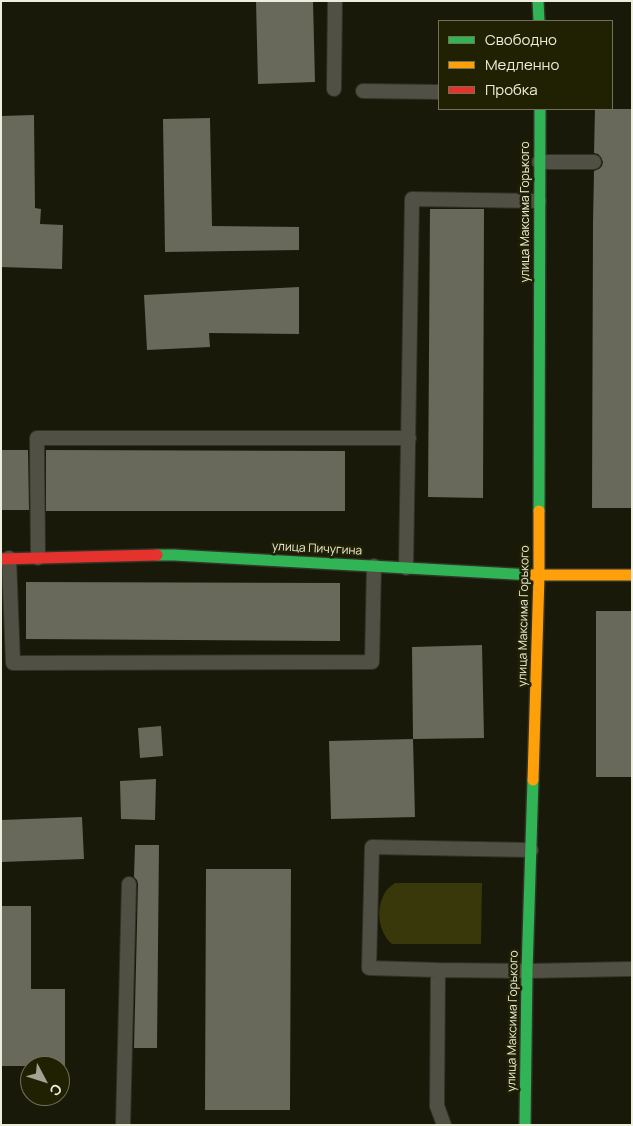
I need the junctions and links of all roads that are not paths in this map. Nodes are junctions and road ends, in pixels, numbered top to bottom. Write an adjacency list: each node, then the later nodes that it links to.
1 (335, 1): 4 (lane)
2 (538, 1): 3 (street)
3 (539, 20)
4 (334, 89)
5 (363, 92): 6 (lane)
6 (438, 92)
7 (540, 110): 8 (street, улица Максима Горького)
8 (539, 162): 9 (lane); 10 (street, улица Максима Горького)
9 (594, 162)
10 (539, 201): 11 (lane); 16 (street, улица Максима Горького)
11 (409, 438): 13 (lane); 15 (lane)
12 (5, 558): 13 (street, улица Пичугина); 14 (lane)
13 (38, 558): 14 (street, улица Пичугина)
14 (374, 566): 15 (street, улица Пичугина)
15 (406, 568): 16 (street, улица Пичугина)
16 (539, 575): 17 (street, улица Пичугина); 18 (street, улица Максима Горького)
17 (632, 575)
18 (531, 850): 21 (lane); 22 (street, улица Максима Горького)
19 (130, 884): 23 (lane)
20 (629, 969): 22 (lane)
21 (438, 970): 22 (lane); 24 (lane)
22 (528, 971): 25 (street, улица Максима Горького)
23 (124, 1125)
24 (444, 1125)
25 (525, 1125)

